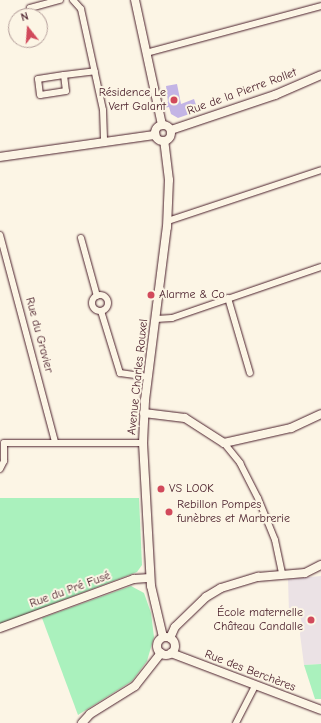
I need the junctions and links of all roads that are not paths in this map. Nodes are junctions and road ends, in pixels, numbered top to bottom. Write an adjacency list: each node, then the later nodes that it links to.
1 (60, 0): 5 (street)
2 (73, 0): 7 (street)
3 (135, 0): 6 (street)
4 (321, 6): 6 (street)
5 (30, 8)
6 (146, 53): 10 (street)
7 (95, 71): 8 (street); 14 (street)
8 (64, 75): 8 (street)
9 (321, 75): 11 (street, Rue de la Pierre Rollet)
10 (162, 125): 11 (street); 12 (street)
11 (171, 130): 13 (street)
12 (155, 135): 13 (street); 14 (street)
13 (164, 142): 17 (street, Avenue Charles Rouxel)
14 (104, 143): 15 (street)
15 (0, 157)
16 (321, 170): 17 (street)
17 (168, 221): 24 (street, Avenue Charles Rouxel)
18 (0, 235): 30 (street, Rue du Gravier)
19 (81, 238): 21 (street)
20 (321, 267): 22 (street)
21 (97, 296): 23 (street); 23 (street)
22 (228, 298): 24 (street); 25 (street)
23 (101, 311): 26 (street)
24 (156, 319): 26 (street, Avenue Charles Rouxel)
25 (250, 372)
26 (148, 377): 27 (street, Avenue Charles Rouxel)
27 (144, 413): 31 (street, Avenue Charles Rouxel); 32 (street)
28 (321, 414): 32 (street)
29 (2, 441): 30 (street); 33 (street)
30 (55, 442): 31 (street)
31 (143, 443): 36 (street, Avenue Charles Rouxel)
32 (224, 443): 35 (street)
33 (0, 469)
34 (321, 565): 35 (street)
35 (282, 573): 38 (street)
36 (150, 578): 37 (street, Rue du Pré Fusé); 38 (street, Avenue Charles Rouxel)
37 (0, 628)
38 (166, 638): 39 (street); 40 (street)
39 (161, 653): 40 (street); 43 (street)
40 (171, 653): 41 (street, Rue des Berchères)
41 (255, 686): 42 (street, Rue des Berchères); 44 (street)
42 (321, 710)
43 (82, 723)
44 (236, 723)

